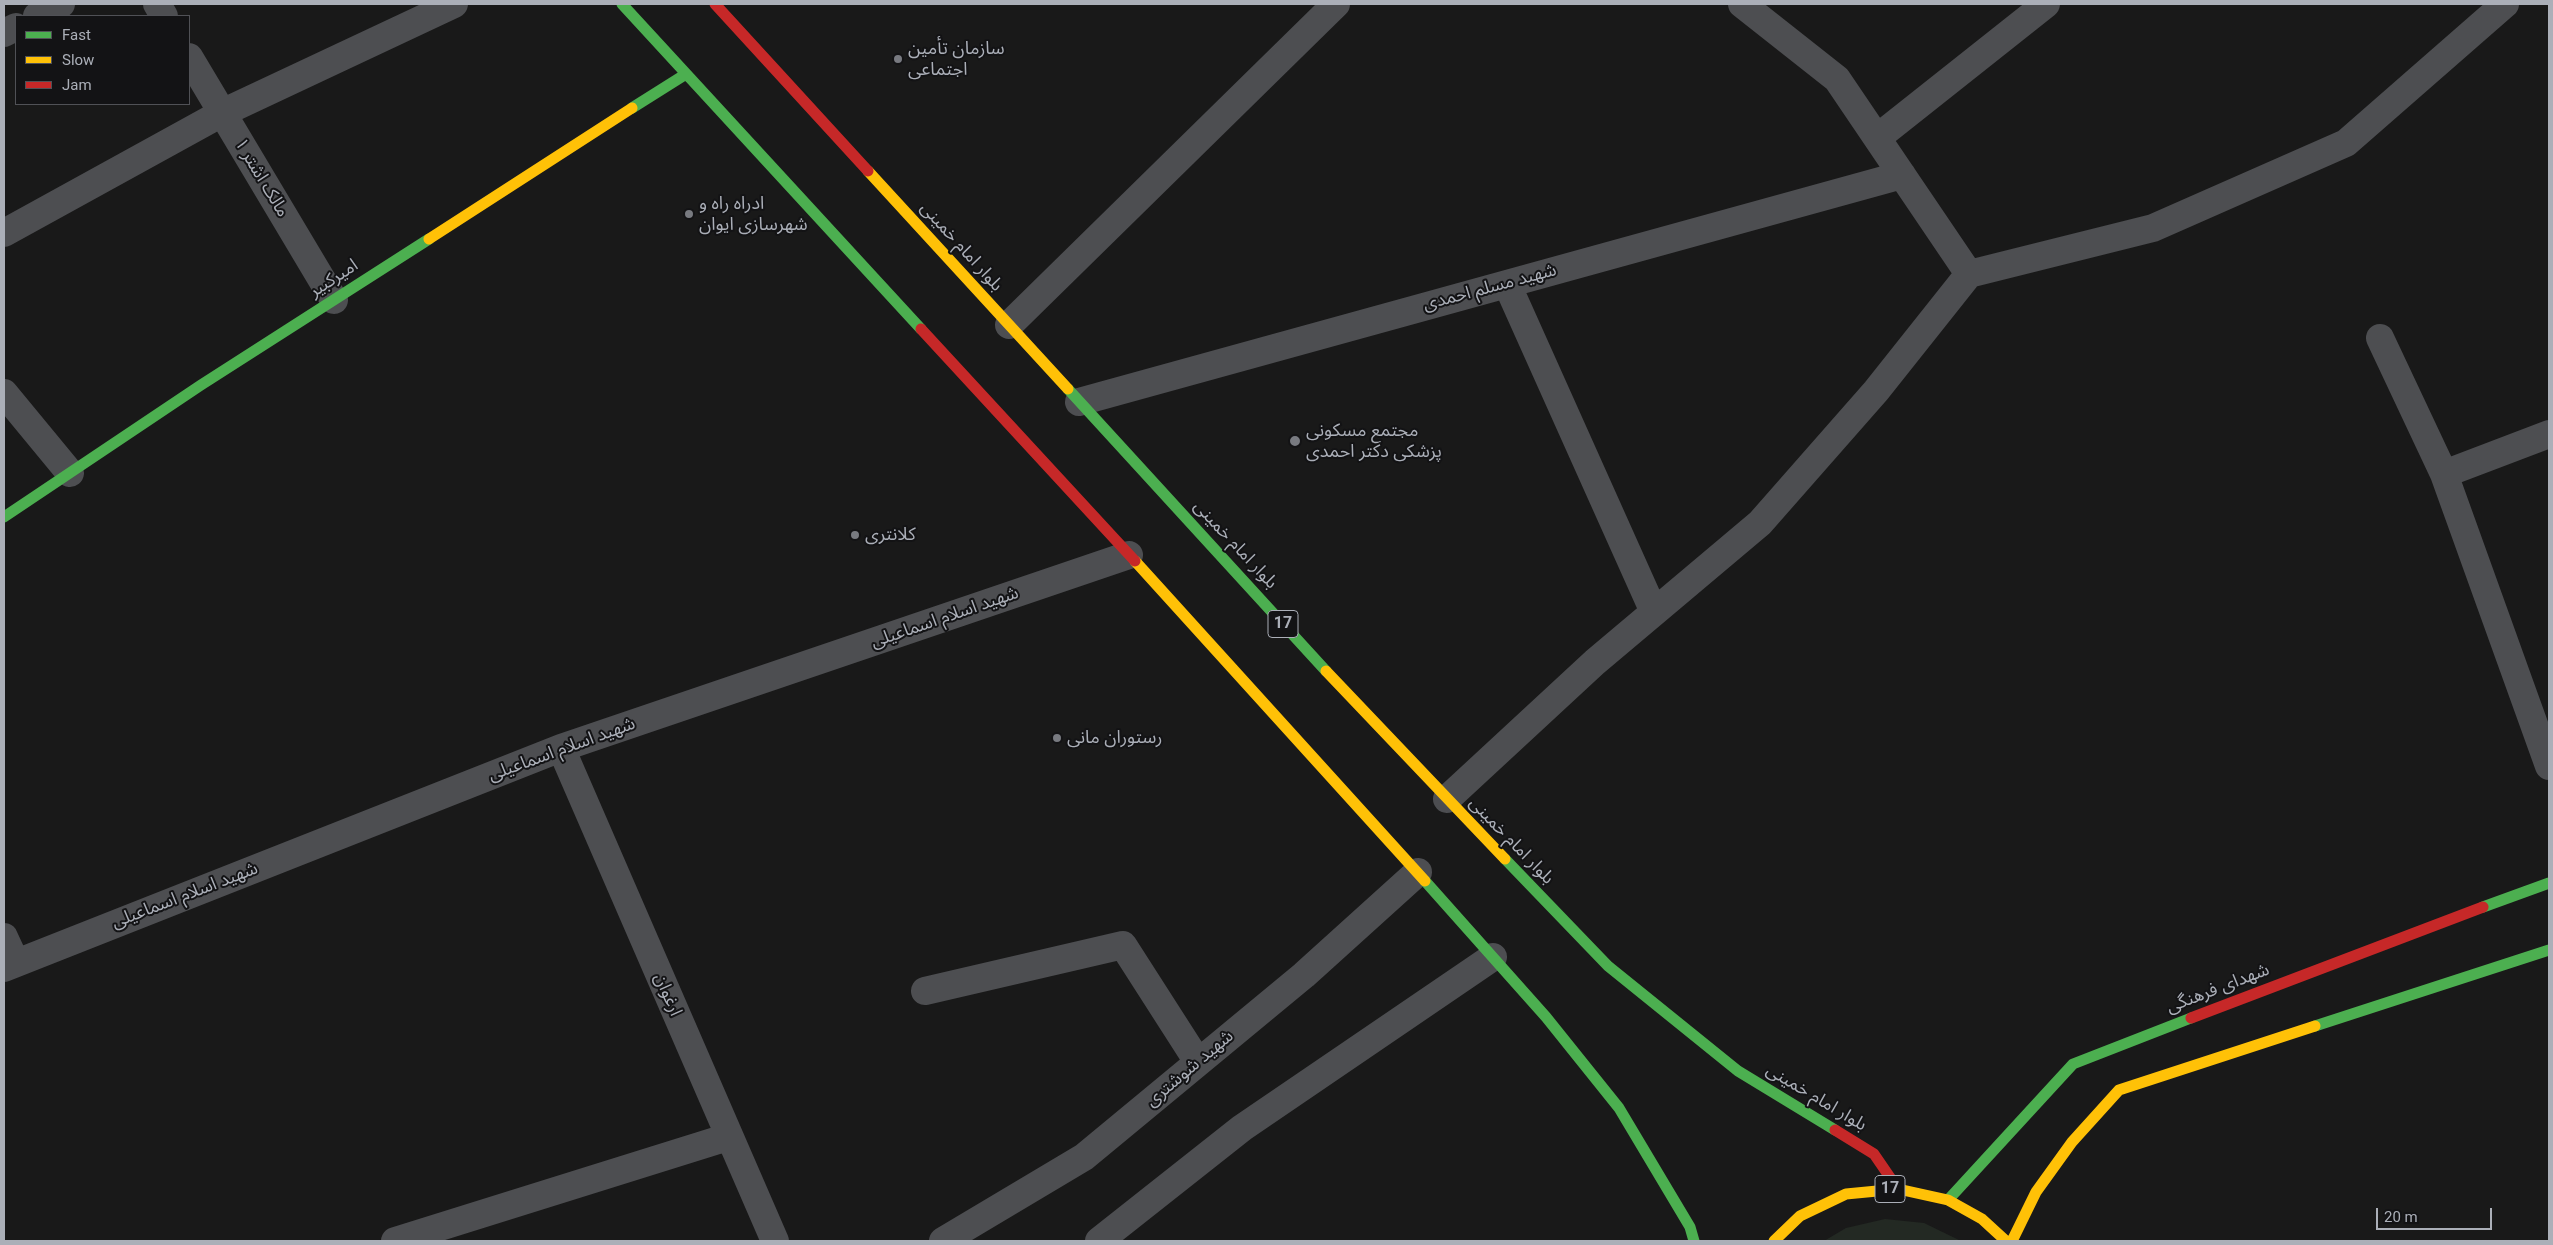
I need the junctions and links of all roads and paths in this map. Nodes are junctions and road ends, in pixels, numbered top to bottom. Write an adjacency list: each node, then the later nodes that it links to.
1 (61, 4): 10 (street)
2 (157, 4): 11 (street)
3 (454, 4): 14 (street)
4 (622, 4): 13 (main road)
5 (714, 4): 21 (main road, بلوار امام خمینی / 17)
6 (1336, 4): 21 (street)
7 (1742, 4): 15 (street)
8 (2046, 4): 15 (street)
9 (2505, 4): 18 (street)
10 (39, 15)
11 (163, 15)
12 (190, 59): 14 (street, مالک اشتر ۱)
13 (686, 74): 20 (main road, امیرکبیر); 29 (main road)
14 (222, 113): 17 (street); 20 (street, مالک اشتر ۱)
15 (1877, 138): 16 (street)
16 (1902, 175): 18 (street); 19 (street, شهید مسلم احمدی)
17 (4, 233)
18 (1969, 274): 30 (street)
19 (1507, 284): 24 (street, شهید مسلم احمدی); 30 (street)
20 (334, 300): 26 (main road, امیرکبیر)
21 (1009, 325): 24 (main road, بلوار امام خمینی / 17)
22 (2380, 338): 27 (street)
23 (4, 393): 26 (street)
24 (1079, 402): 33 (main road, بلوار امام خمینی / 17)
25 (2549, 434): 27 (street)
26 (70, 473): 28 (main road, امیرکبیر)
27 (2444, 474): 32 (street)
28 (4, 517)
29 (1130, 555): 31 (street, شهید اسلام اسماعیلی); 34 (main road)
30 (1654, 612): 33 (street)
31 (561, 748): 39 (street, شهید اسلام اسماعیلی); 42 (street, ارغوان)
32 (2549, 766)
33 (1447, 799): 43 (main road, بلوار امام خمینی / 17)
34 (1418, 872): 38 (main road); 41 (street, شهید شوشتری)
35 (2549, 883): 44 (main road, شهدای فرهنگی)
36 (4, 937): 39 (street)
37 (2549, 950): 52 (main road)
38 (1493, 957): 48 (street); 49 (main road)
39 (10, 965)
40 (925, 991): 41 (street)
41 (1198, 1062): 47 (street, شهید شوشتری)
42 (728, 1137): 45 (street); 46 (street, ارغوان)
43 (1898, 1189): 44 (main road, 17); 50 (main road, 17)
44 (1948, 1200): 51 (main road, 17)
45 (395, 1241)
46 (775, 1241)
47 (943, 1241)
48 (1099, 1241)
49 (1694, 1241)
50 (1774, 1241)
51 (2006, 1241)
52 (2012, 1241)

